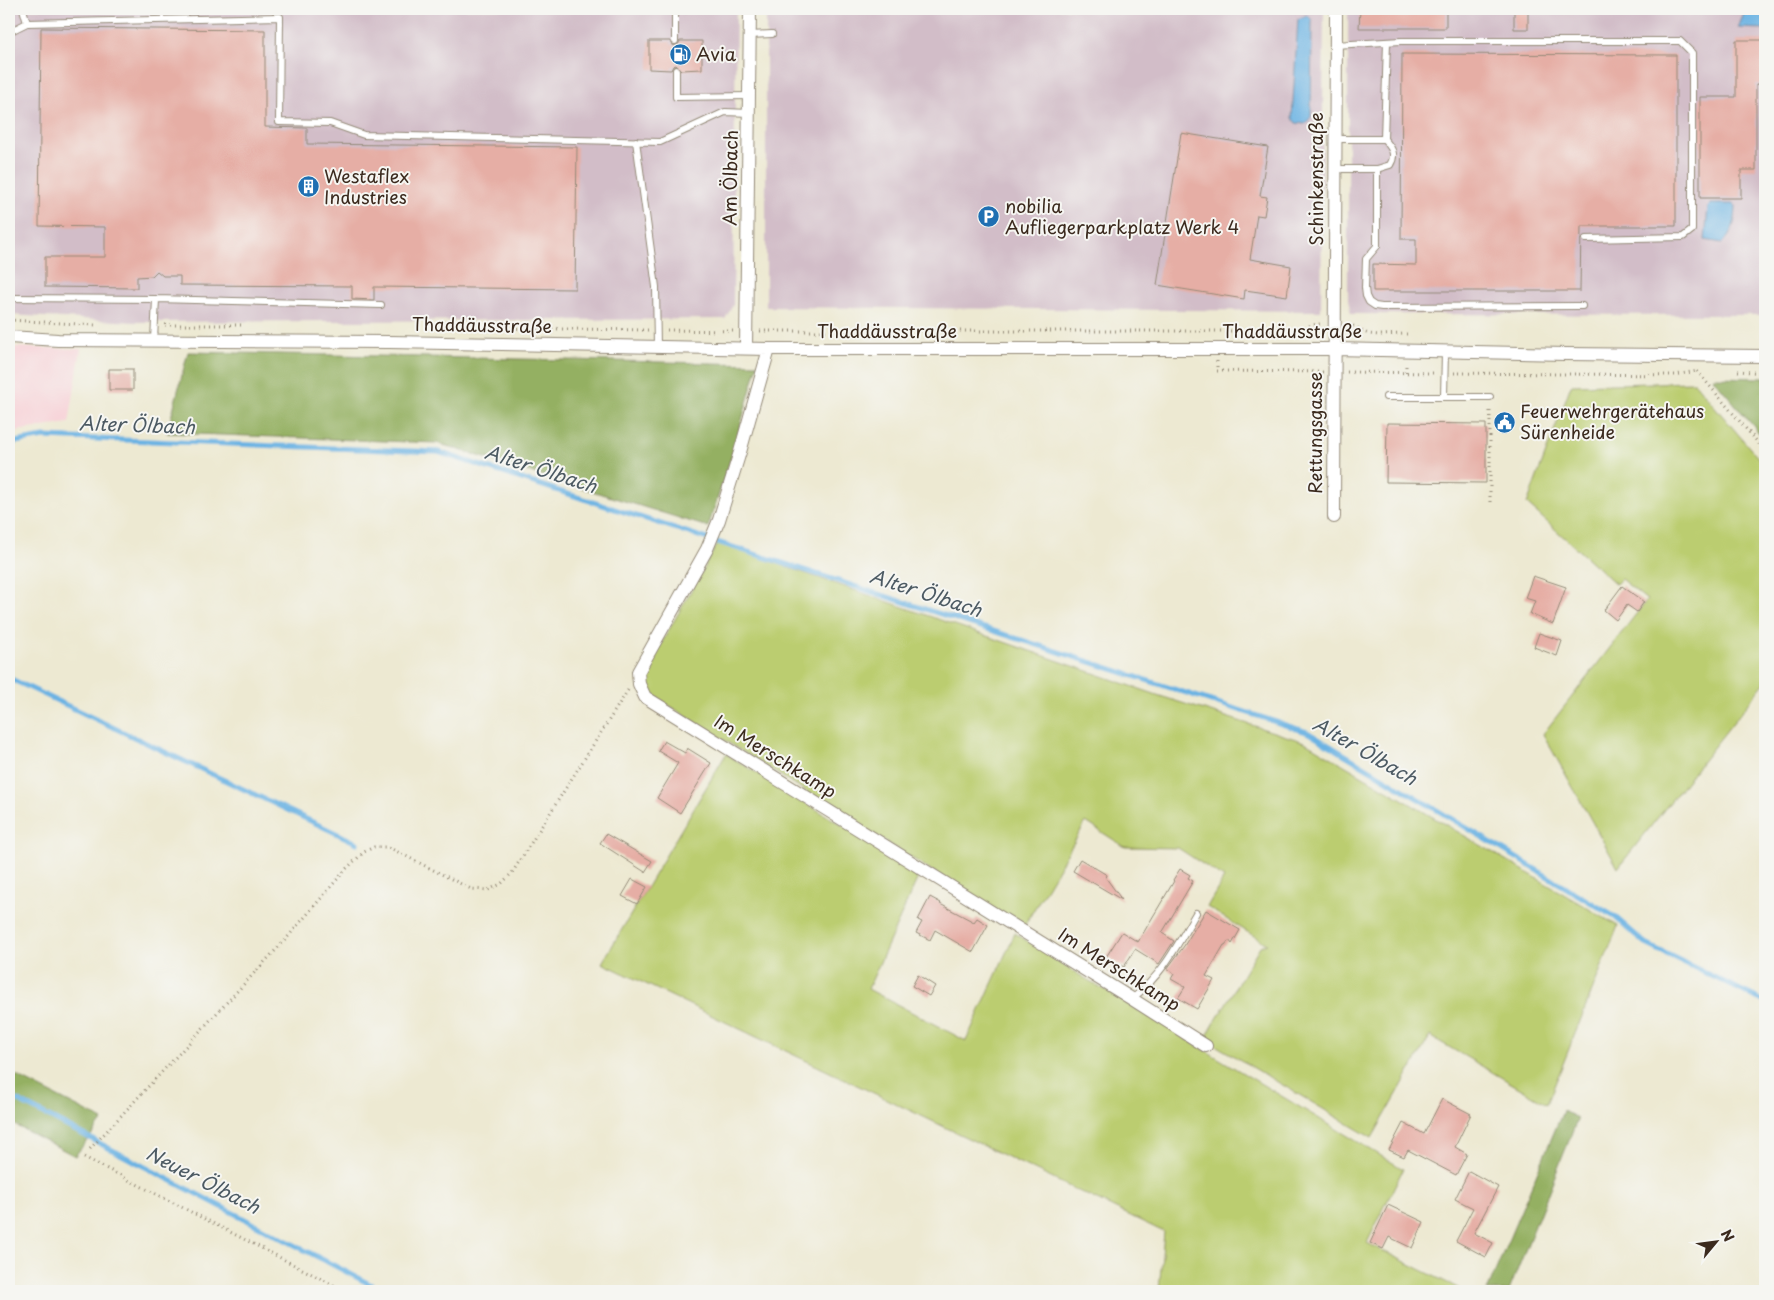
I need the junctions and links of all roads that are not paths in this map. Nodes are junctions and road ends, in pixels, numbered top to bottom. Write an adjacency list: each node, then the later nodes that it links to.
1 (23, 9): 5 (lane)
2 (675, 9): 9 (lane)
3 (750, 9): 8 (street, Am Ölbach)
4 (1336, 9): 11 (street, Schinkenstraße)
5 (27, 23): 6 (lane); 17 (lane)
6 (9, 32)
7 (772, 34): 8 (lane)
8 (750, 35): 13 (street, Am Ölbach)
9 (675, 41)
10 (1387, 42): 11 (lane); 16 (lane); 20 (lane)
11 (1335, 45): 15 (street, Schinkenstraße)
12 (676, 70): 13 (lane)
13 (750, 96): 14 (street, Am Ölbach)
14 (750, 113): 17 (lane); 28 (street, Am Ölbach)
15 (1335, 140): 16 (lane); 18 (street, Schinkenstraße)
16 (1384, 140): 19 (lane)
17 (636, 141): 27 (lane)
18 (1335, 169): 19 (lane); 30 (street, Schinkenstraße)
19 (1376, 169): 24 (lane)
20 (1586, 239)
21 (9, 298): 22 (lane)
22 (156, 299): 23 (lane); 26 (lane)
23 (381, 305)
24 (1582, 306)
25 (9, 336): 26 (street, Thaddäusstraße)
26 (154, 340): 27 (street, Thaddäusstraße)
27 (658, 347): 28 (street, Thaddäusstraße)
28 (746, 348): 29 (street, Thaddäusstraße)
29 (769, 349): 30 (street, Thaddäusstraße); 38 (street, Im Merschkamp)
30 (1334, 349): 31 (street, Thaddäusstraße); 36 (street, Rettungsgasse)
31 (1445, 351): 32 (street, Thaddäusstraße); 35 (lane)
32 (1765, 356)
33 (1490, 396): 35 (lane)
34 (1386, 397): 35 (lane)
35 (1444, 397)
36 (1334, 517)
37 (1196, 913): 38 (lane)
38 (1132, 998): 39 (street, Im Merschkamp)
39 (1206, 1046)

